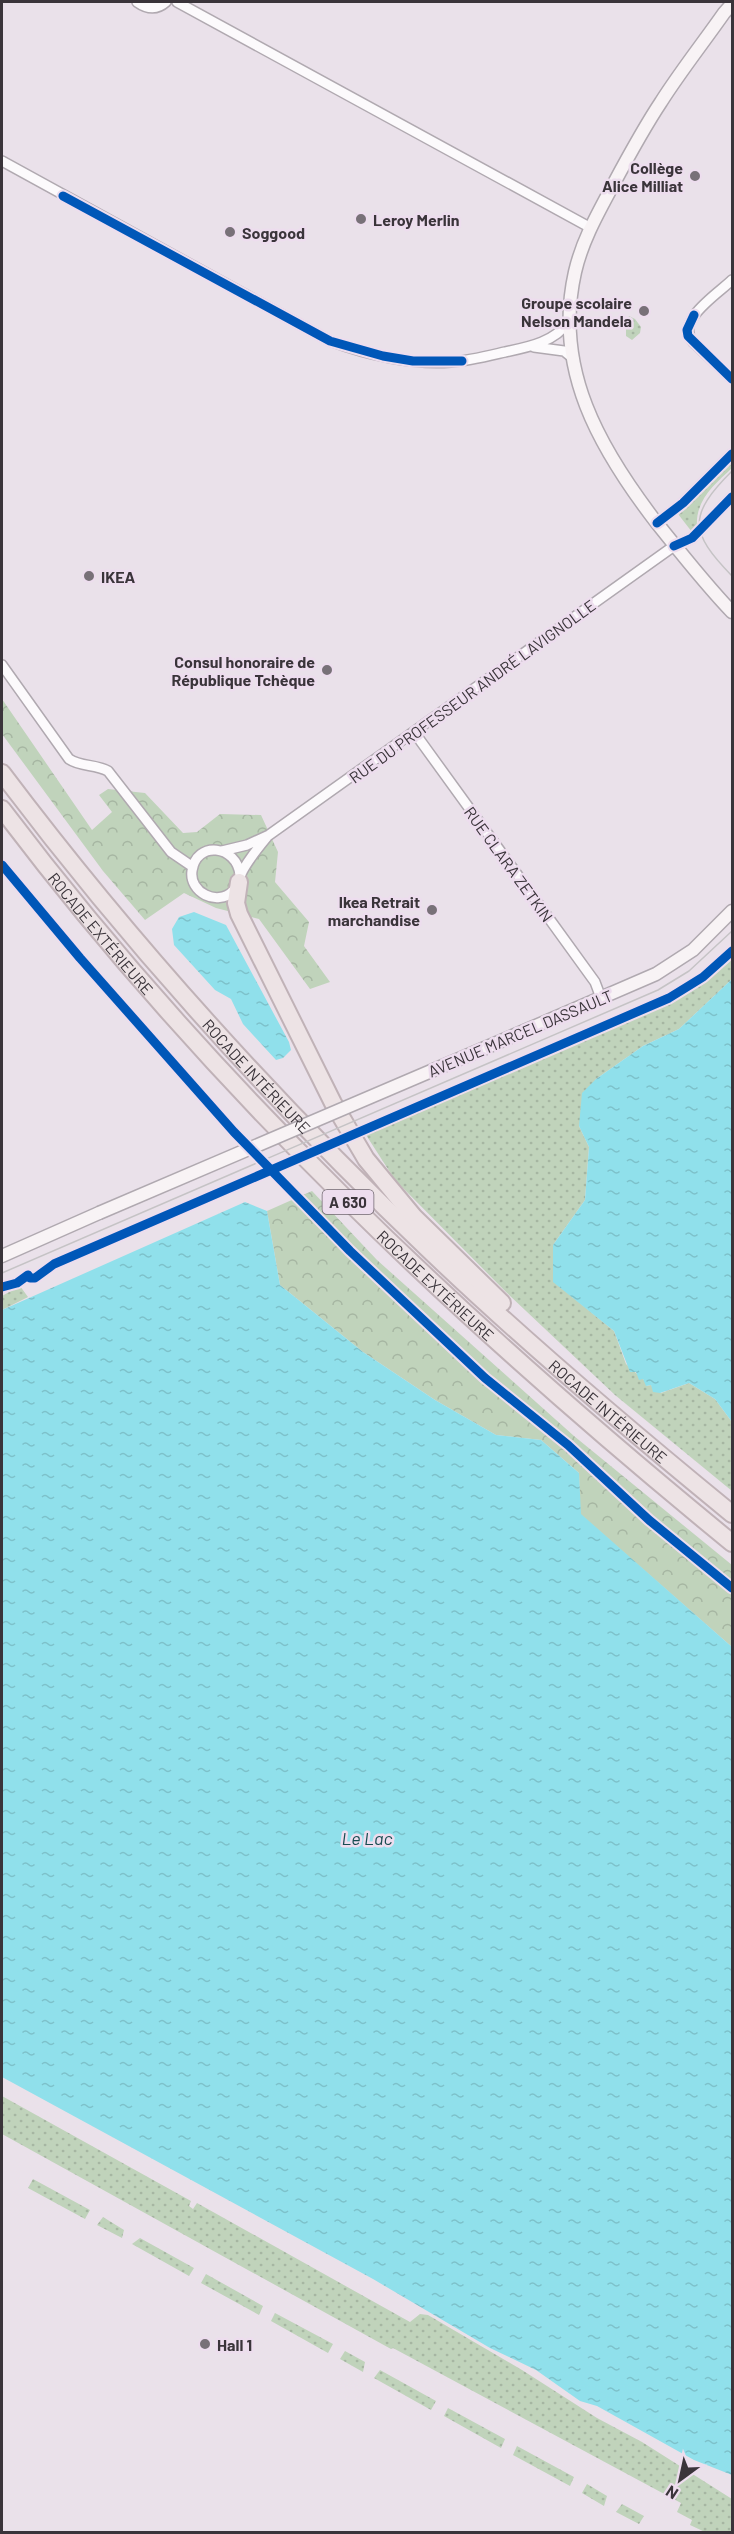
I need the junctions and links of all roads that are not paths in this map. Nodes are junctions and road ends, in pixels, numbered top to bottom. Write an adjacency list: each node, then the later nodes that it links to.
1 (137, 2): 2 (street)
2 (166, 2)
3 (177, 2): 8 (street)
4 (732, 4): 6 (street)
5 (732, 15): 6 (street)
6 (699, 49): 8 (street)
7 (2, 162): 11 (street)
8 (591, 228): 10 (street)
9 (732, 280): 13 (street)
10 (569, 321): 11 (street); 12 (street)
11 (532, 347): 12 (street)
12 (574, 360): 16 (street)
13 (732, 378)
14 (732, 454): 16 (street)
15 (732, 497): 17 (street, RUE DU PROFESSEUR ANDRÉ LAVIGNOLLE)
16 (657, 523): 17 (street)
17 (674, 546): 18 (street); 20 (street, RUE DU PROFESSEUR ANDRÉ LAVIGNOLLE)
18 (732, 612)
19 (2, 665): 27 (street)
20 (414, 732): 25 (street, RUE DU PROFESSEUR ANDRÉ LAVIGNOLLE); 30 (street, RUE CLARA ZETKIN)
21 (2, 766): 23 (highway)
22 (2, 773): 23 (highway, ROCADE INTÉRIEURE / A 630)
23 (27, 806): 32 (highway, ROCADE INTÉRIEURE / A 630)
24 (4, 813): 34 (highway, ROCADE EXTÉRIEURE / A 630)
25 (269, 835): 26 (street, RUE DU PROFESSEUR ANDRÉ LAVIGNOLLE); 28 (street, RUE DU PROFESSEUR ANDRÉ LAVIGNOLLE)
26 (222, 850): 27 (street); 28 (street)
27 (193, 867): 28 (street)
28 (239, 879): 32 (highway)
29 (732, 911): 30 (street, AVENUE MARCEL DASSAULT)
30 (601, 998): 31 (street, AVENUE MARCEL DASSAULT, bridge)
31 (2, 1256)
32 (594, 1398): 33 (highway, ROCADE INTÉRIEURE / A 630)
33 (732, 1514)
34 (732, 1543)

